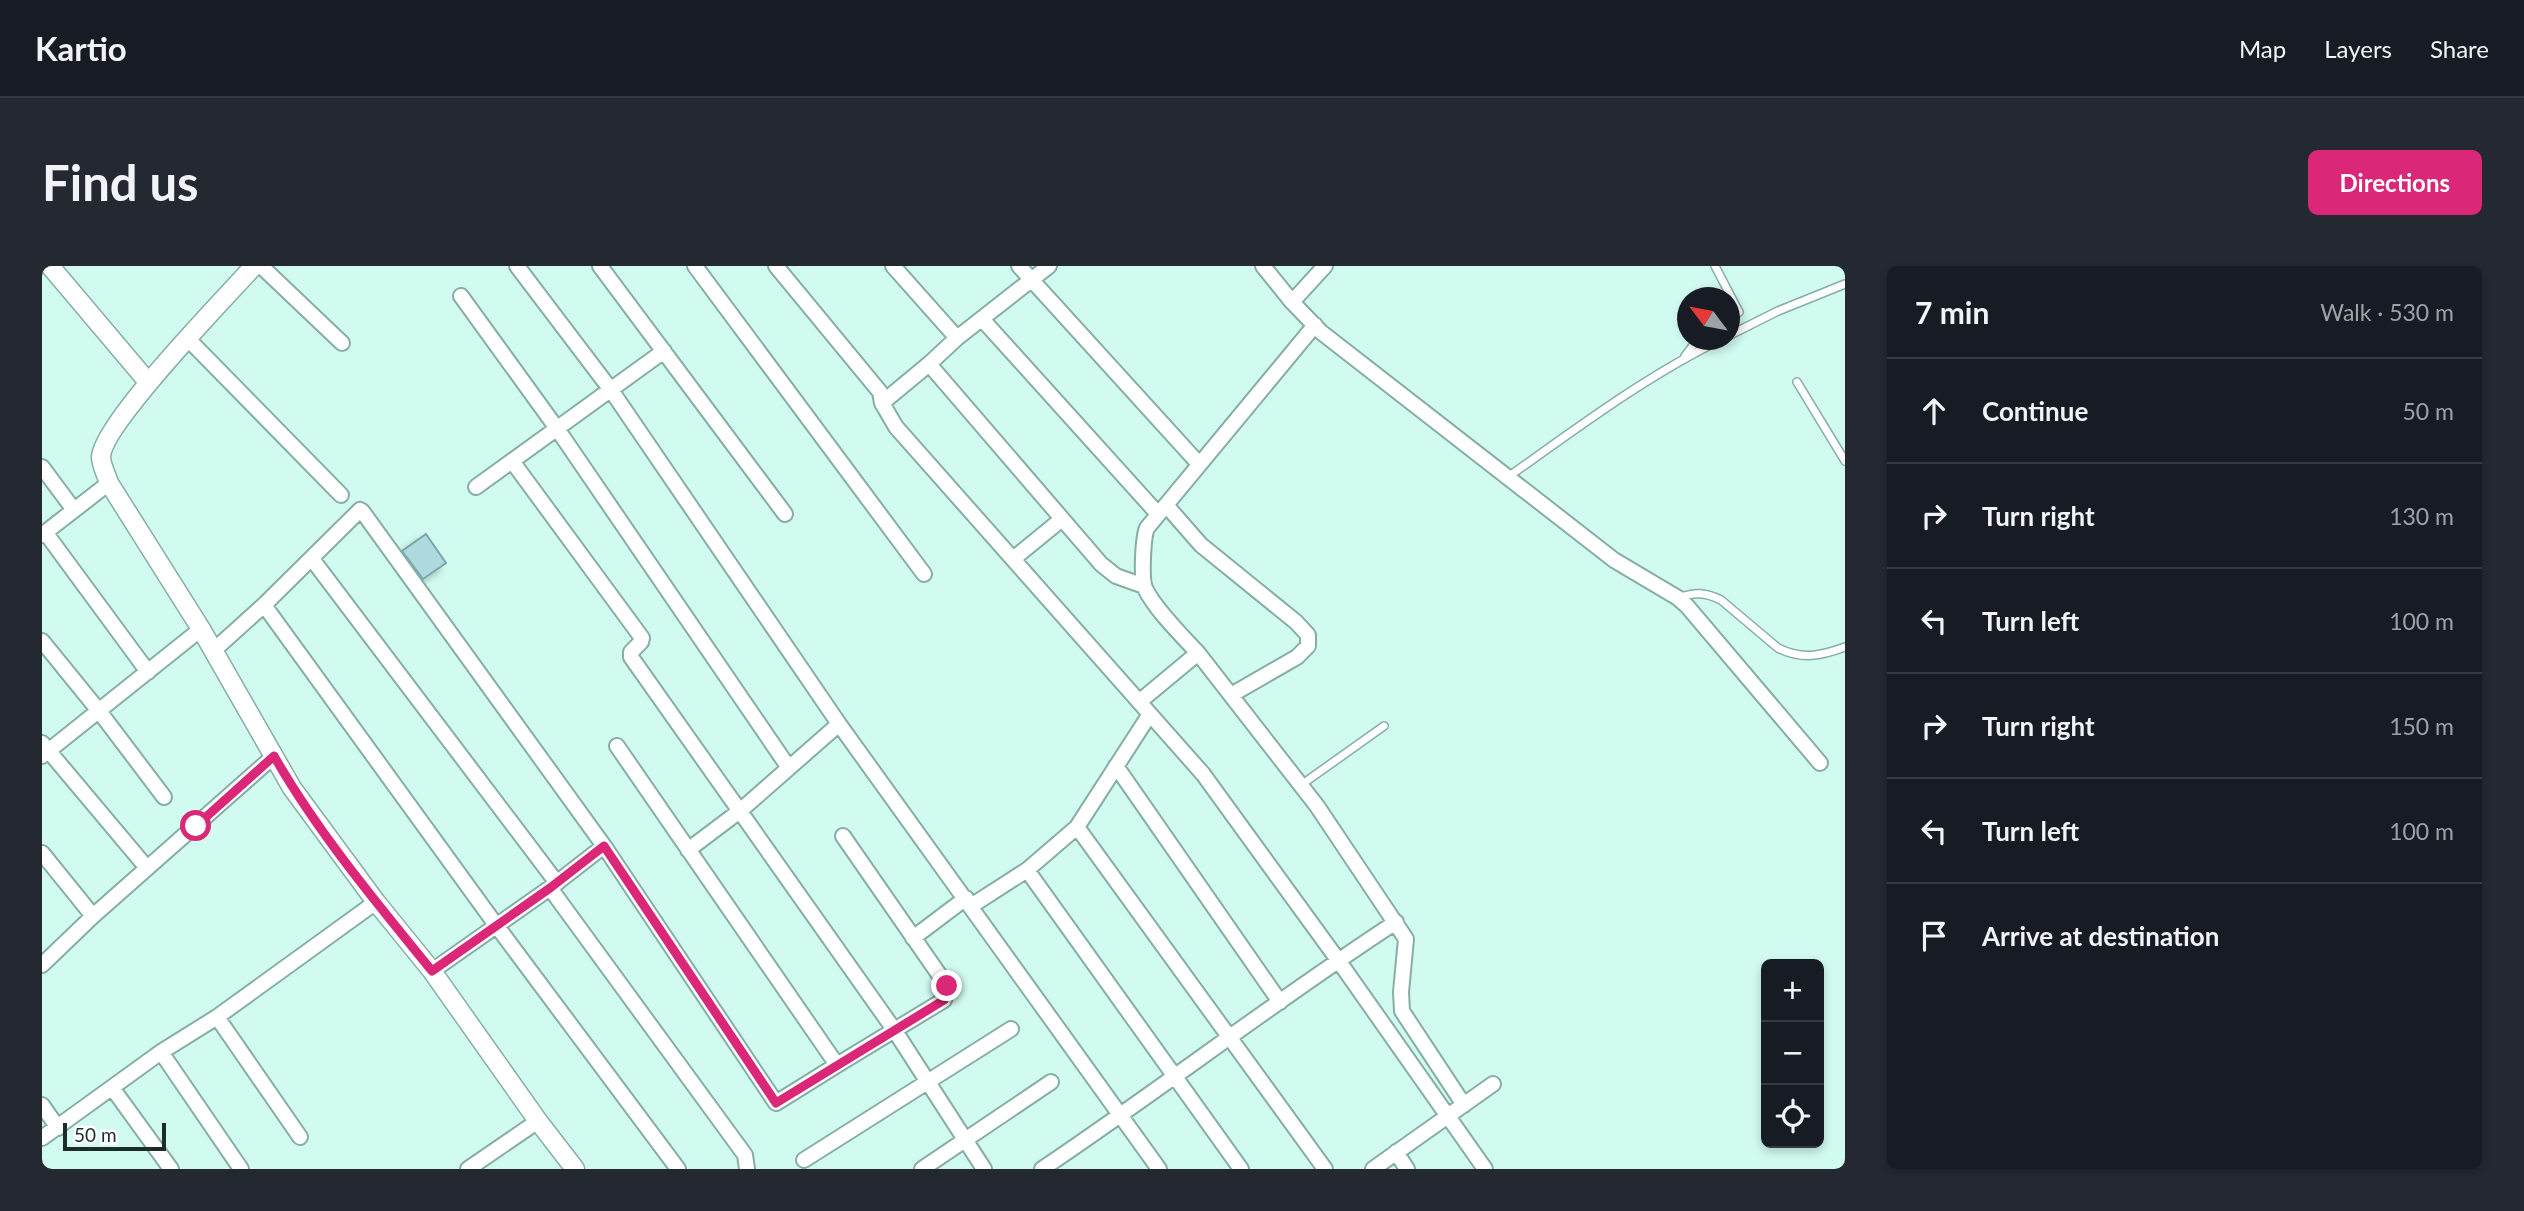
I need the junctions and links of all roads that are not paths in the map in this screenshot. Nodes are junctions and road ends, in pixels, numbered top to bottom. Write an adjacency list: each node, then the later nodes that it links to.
1 (51, 266): 30 (street)
2 (254, 266): 23 (street)
3 (261, 266): 24 (street)
4 (517, 266): 32 (street)
5 (600, 266): 27 (street)
6 (695, 266): 50 (street)
7 (776, 266): 33 (street)
8 (893, 266): 22 (street)
9 (1019, 266): 14 (street)
10 (1049, 266): 14 (street)
11 (1263, 266): 18 (street)
12 (1325, 266): 18 (street)
13 (1715, 266): 16 (lane)
14 (1031, 281): 19 (street); 37 (street)
15 (1845, 284): 21 (lane)
16 (1726, 287)
17 (461, 296): 34 (street)
18 (1292, 302): 20 (street)
19 (982, 319): 22 (street); 43 (street)
20 (1315, 325): 37 (street); 39 (street)
21 (1740, 330)
22 (957, 338): 29 (street)
23 (188, 339): 30 (street); 42 (street)
24 (342, 344)
25 (1689, 350): 28 (lane)
26 (1700, 350): 28 (lane)
27 (664, 351): 32 (street); 45 (street)
28 (1682, 359): 39 (lane)
29 (929, 364): 33 (street); 46 (street)
30 (148, 382): 40 (street)
31 (1797, 382): 36 (lane)
32 (611, 390): 34 (street); 64 (street)
33 (882, 403): 49 (street)
34 (558, 430): 35 (street); 71 (street)
35 (512, 461): 41 (street); 74 (street)
36 (1845, 461)
37 (1199, 464): 43 (street)
38 (42, 467): 44 (street)
39 (1507, 477): 52 (street)
40 (109, 483): 44 (street); 54 (street)
41 (476, 487)
42 (341, 495)
43 (1162, 509): 51 (street); 60 (street)
44 (74, 510): 47 (street)
45 (785, 514)
46 (1062, 519): 49 (street); 51 (street)
47 (43, 534): 59 (street)
48 (312, 559): 53 (street); 77 (street); 82 (street)
49 (1013, 559): 61 (street)
50 (924, 574)
51 (1143, 586): 58 (street)
52 (1678, 598): 56 (lane); 69 (street)
53 (264, 605): 57 (street); 87 (street)
54 (201, 629): 57 (street); 59 (street)
55 (42, 641): 62 (street)
56 (1845, 647)
57 (213, 651): 68 (street)
58 (1198, 653): 60 (street); 61 (street)
59 (148, 672): 62 (street)
60 (1231, 695): 72 (street)
61 (1139, 702): 63 (street)
62 (99, 710): 67 (street); 73 (street)
63 (1150, 714): 70 (street); 89 (street)
64 (839, 724): 71 (street); 84 (street)
65 (1384, 726): 72 (lane)
66 (617, 746): 78 (street)
67 (44, 750): 80 (street)
68 (274, 756): 80 (street); 83 (street)
69 (1820, 763)
70 (1116, 766): 75 (street); 92 (street)
71 (789, 768): 74 (street)
72 (1301, 785): 86 (street)
73 (164, 797)
74 (741, 810): 78 (street); 95 (street)
75 (1077, 827): 81 (street); 96 (street)
76 (843, 836): 88 (street)
77 (604, 846): 82 (street); 98 (street)
78 (688, 850): 98 (street)
79 (42, 853): 85 (street)
80 (147, 868): 85 (street)
81 (1027, 870): 84 (street); 99 (street)
82 (554, 885): 87 (street); 120 (street)
83 (376, 902): 91 (street); 93 (street)
84 (969, 902): 88 (street); 106 (street)
85 (93, 916): 90 (street)
86 (1396, 922): 89 (street); 105 (street)
87 (496, 925): 91 (street); 119 (street)
88 (914, 938): 95 (street)
89 (1338, 960): 92 (street); 107 (street)
90 (42, 963)
91 (432, 971): 108 (street)
92 (1280, 1002): 96 (street)
93 (217, 1017): 97 (street); 110 (street)
94 (1011, 1029): 101 (street)
95 (895, 1031): 98 (street); 101 (street)
96 (1230, 1037): 99 (street); 126 (street)
97 (162, 1052): 103 (street); 116 (street)
98 (837, 1065)
99 (1176, 1077): 106 (street); 125 (street)
100 (1051, 1082): 112 (street)
101 (928, 1083): 112 (street); 114 (street)
102 (1493, 1084): 105 (street)
103 (113, 1089): 109 (street); 115 (street)
104 (42, 1105): 109 (street)
105 (1464, 1105): 107 (street)
106 (1122, 1116): 123 (street); 124 (street)
107 (1449, 1116): 113 (street); 129 (street)
108 (538, 1121): 117 (street); 118 (street)
109 (58, 1128): 111 (street)
110 (300, 1137)
111 (42, 1138)
112 (965, 1140): 121 (street); 122 (street)
113 (1396, 1152): 127 (street); 128 (street)
114 (804, 1160)
115 (171, 1169)
116 (241, 1169)
117 (468, 1169)
118 (575, 1169)
119 (678, 1169)
120 (747, 1169)
121 (922, 1169)
122 (984, 1169)
123 (1042, 1169)
124 (1159, 1169)
125 (1241, 1169)
126 (1325, 1169)
127 (1373, 1169)
128 (1407, 1169)
129 (1485, 1169)

